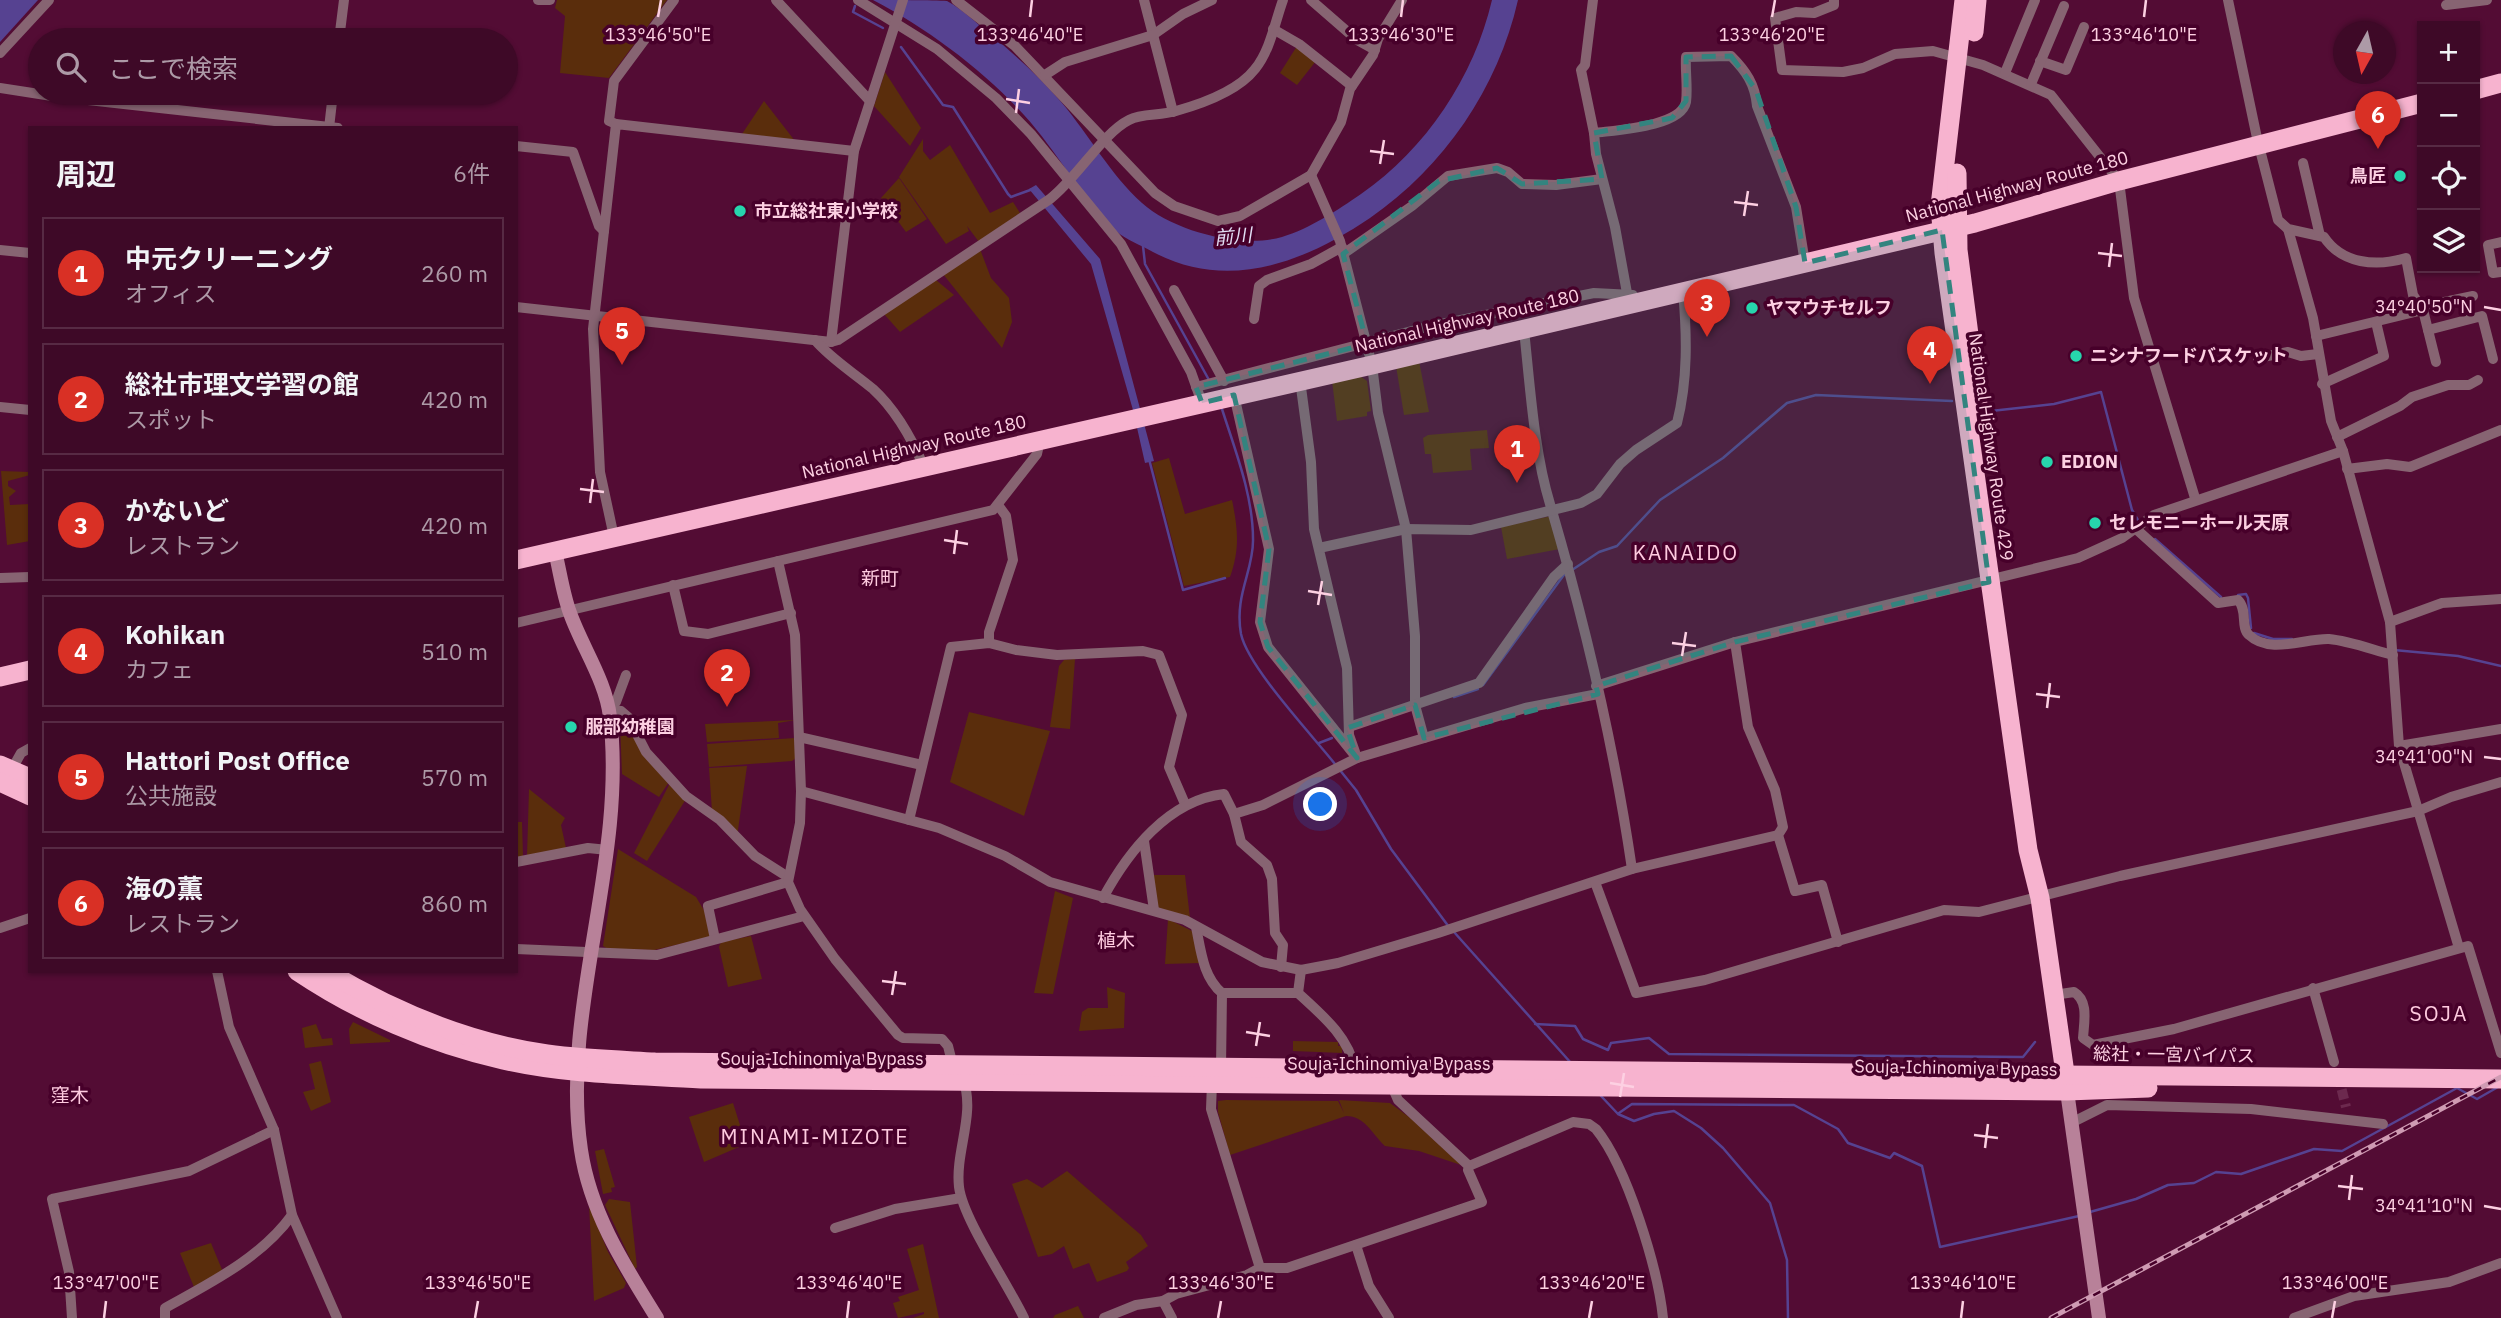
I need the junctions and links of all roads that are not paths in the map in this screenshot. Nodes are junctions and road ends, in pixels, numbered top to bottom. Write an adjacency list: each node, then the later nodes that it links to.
1 (49, 0): 30 (street)
2 (344, 0): 26 (street)
3 (538, 0): 4 (street)
4 (550, 0)
5 (674, 0): 46 (street)
6 (776, 0): 41 (street)
7 (858, 0): 24 (street)
8 (903, 0): 24 (street)
9 (956, 0): 34 (street)
10 (1144, 0): 28 (street)
11 (1212, 0): 28 (street)
12 (1283, 0): 27 (street)
13 (1311, 0): 29 (street)
14 (1402, 0): 29 (street)
15 (1593, 0): 49 (street)
16 (1834, 0): 31 (street)
17 (1964, 0): 31 (highway, National Highway Route 429)
18 (1977, 0): 31 (highway, National Highway Route 429)
19 (2035, 0): 33 (street)
20 (2228, 0): 51 (street)
21 (2487, 0): 22 (street)
22 (2446, 5)
23 (2064, 6): 32 (street)
24 (897, 20): 41 (street); 58 (street)
25 (2084, 27): 32 (street)
26 (340, 28)
27 (1273, 29): 37 (street); 45 (street)
28 (1153, 35): 34 (street); 45 (street)
29 (1375, 50): 37 (street)
30 (0, 53)
31 (1964, 59): 33 (street); 59 (highway, National Highway Route 429)
32 (2040, 61): 36 (street)
33 (2005, 73): 36 (street)
34 (1045, 75): 50 (street)
35 (2501, 83): 39 (highway)
36 (2031, 84): 57 (street)
37 (1352, 86): 55 (street)
38 (0, 88): 40 (street)
39 (2480, 88)
40 (28, 92)
41 (870, 101): 53 (street)
42 (2417, 104): 51 (highway, National Highway Route 180)
43 (132, 105): 47 (street)
44 (332, 105): 48 (street)
45 (1173, 112): 50 (street)
46 (616, 124): 53 (street); 61 (street)
47 (320, 126)
48 (329, 126)
49 (1594, 133): 56 (street); 67 (street)
50 (1103, 144): 55 (street); 58 (street)
51 (2259, 145): 57 (highway, National Highway Route 180); 60 (street)
52 (518, 146): 61 (street)
53 (854, 152): 82 (street)
54 (2303, 163): 62 (street)
55 (1311, 175): 64 (street)
56 (1602, 179): 64 (street); 72 (street)
57 (2119, 181): 59 (highway, National Highway Route 180); 102 (street)
58 (1071, 182): 82 (street); 93 (street)
59 (1949, 229): 67 (highway, National Highway Route 180); 115 (highway, National Highway Route 429)
60 (2288, 229): 62 (street); 80 (street)
61 (604, 231): 75 (street)
62 (2320, 236): 74 (street)
63 (2501, 242): 68 (street)
64 (1342, 247): 76 (street); 83 (street)
65 (0, 250): 66 (street)
66 (28, 253)
67 (1805, 263): 70 (highway, National Highway Route 180)
68 (2501, 272)
69 (1174, 290): 92 (street)
70 (1683, 292): 72 (highway, National Highway Route 180); 104 (street)
71 (2473, 296): 74 (street)
72 (1634, 297): 78 (highway, National Highway Route 180); 83 (street)
73 (518, 307): 75 (street)
74 (2422, 309): 77 (street); 79 (street)
75 (594, 315): 81 (street); 107 (street)
76 (1254, 318)
77 (2376, 322): 80 (street); 91 (street)
78 (1524, 330): 88 (highway, National Highway Route 180); 104 (street)
79 (2428, 330): 86 (street); 87 (street)
80 (2316, 336): 84 (street)
81 (814, 340): 82 (street); 100 (street)
82 (831, 342)
83 (1367, 344): 88 (street); 92 (street)
84 (2318, 354): 85 (street); 91 (street)
85 (2258, 358)
86 (2493, 359)
87 (2436, 362)
88 (1372, 365): 89 (highway, National Highway Route 180); 106 (street)
89 (1300, 380): 92 (highway, National Highway Route 180); 108 (street)
90 (2478, 380): 97 (street)
91 (2322, 384): 97 (street)
92 (1226, 388): 93 (highway, National Highway Route 180); 137 (street)
93 (1201, 394): 98 (highway, National Highway Route 180)
94 (0, 407): 95 (street)
95 (28, 410)
96 (2501, 430): 101 (street)
97 (2337, 437): 99 (street)
98 (1040, 440): 100 (highway, National Highway Route 180); 103 (street)
99 (2343, 451): 101 (street); 102 (street)
100 (924, 467): 107 (highway, National Highway Route 180)
101 (2347, 469): 120 (street)
102 (2195, 498): 105 (street)
103 (998, 505): 111 (street); 123 (street)
104 (1553, 511): 106 (street); 112 (street)
105 (2139, 526): 115 (street); 124 (street)
106 (1406, 530): 108 (street); 129 (street)
107 (614, 537): 109 (highway, National Highway Route 180)
108 (1319, 548): 131 (street)
109 (555, 551): 110 (highway, National Highway Route 180); 118 (street)
110 (518, 560)
111 (778, 561): 116 (street); 119 (street)
112 (1569, 569): 128 (street); 129 (street)
113 (28, 577): 114 (street)
114 (0, 578)
115 (1995, 580): 122 (street); 156 (highway, National Highway Route 429)
116 (673, 586): 118 (street); 119 (street)
117 (2501, 599): 120 (street)
118 (569, 612): 121 (street); 130 (street)
119 (791, 613): 133 (street)
120 (2390, 622): 124 (street)
121 (518, 624)
122 (1735, 642): 128 (street); 148 (street)
123 (989, 643): 138 (street); 144 (street)
124 (2393, 651): 135 (street)
125 (28, 670): 127 (highway)
126 (626, 675): 130 (street)
127 (0, 677)
128 (1597, 690): 134 (street); 152 (street)
129 (1415, 708): 131 (street); 134 (street)
130 (608, 710): 150 (street); 153 (street)
131 (1349, 727): 137 (street)
132 (2501, 729): 135 (street)
133 (799, 737): 138 (street); 142 (street)
134 (1424, 738): 137 (street)
135 (2399, 746): 145 (street)
136 (28, 749): 139 (street)
137 (1355, 759): 146 (street)
138 (922, 765): 147 (street)
139 (4, 772): 140 (highway); 143 (highway)
140 (28, 778)
141 (2501, 782): 145 (street)
142 (801, 791): 147 (street); 153 (street)
143 (28, 794)
144 (1185, 804): 146 (street); 149 (street)
145 (2418, 811): 156 (street); 164 (street)
146 (1234, 814): 167 (street)
147 (909, 820): 155 (street)
148 (1778, 835): 152 (street); 163 (street)
149 (1143, 841): 155 (street); 157 (street)
150 (608, 850): 151 (street); 166 (street)
151 (518, 862)
152 (1632, 869): 154 (street)
153 (788, 879): 158 (street); 162 (street)
154 (1595, 882): 163 (street); 168 (street)
155 (1103, 898): 157 (street)
156 (2040, 898): 163 (street); 175 (highway, National Highway Route 429)
157 (1154, 910): 160 (street)
158 (804, 916): 162 (street); 180 (street)
159 (28, 919): 161 (street)
160 (1196, 927): 167 (street); 173 (street)
161 (0, 928)
162 (715, 939): 166 (street)
163 (1838, 942)
164 (2459, 948): 172 (street); 176 (street)
165 (518, 949): 166 (street)
166 (593, 952): 178 (street)
167 (1281, 967): 168 (street)
168 (1301, 970): 174 (street)
169 (217, 973): 187 (street)
170 (300, 973): 178 (highway, Souja-Ichinomiya Bypass)
171 (329, 973): 178 (highway, Souja-Ichinomiya Bypass)
172 (2313, 989): 175 (street); 177 (street)
173 (1222, 993): 174 (street); 181 (street)
174 (1298, 993): 179 (street)
175 (2054, 995): 184 (highway, National Highway Route 429)
176 (2501, 1053)
177 (2334, 1062)
178 (577, 1064): 180 (highway, Souja-Ichinomiya Bypass); 199 (street)
179 (1356, 1070): 181 (highway, Souja-Ichinomiya Bypass); 183 (highway, Souja-Ichinomiya Bypass)
180 (959, 1073): 181 (highway, Souja-Ichinomiya Bypass); 189 (street)
181 (1216, 1075): 183 (highway, Souja-Ichinomiya Bypass); 194 (street)
182 (2501, 1079): 184 (highway, Souja-Ichinomiya Bypass)
183 (1383, 1080): 184 (highway, Souja-Ichinomiya Bypass); 184 (highway, Souja-Ichinomiya Bypass); 188 (street)
184 (2066, 1083): 185 (street)
185 (2071, 1123): 186 (street); 205 (street)
186 (2383, 1124)
187 (274, 1130): 190 (street); 197 (street)
188 (1469, 1166): 192 (street); 204 (street)
189 (961, 1198): 191 (street); 200 (street)
190 (292, 1215): 196 (street); 198 (street)
191 (835, 1228)
192 (1356, 1245): 194 (street); 203 (street)
193 (2501, 1263): 206 (street)
194 (1260, 1268): 195 (street)
195 (1163, 1301): 201 (street); 202 (street)
196 (162, 1317)
197 (72, 1318)
198 (337, 1318)
199 (657, 1318)
200 (1024, 1318)
201 (1104, 1318)
202 (1172, 1318)
203 (1389, 1318)
204 (1663, 1318)
205 (2099, 1318)
206 (2294, 1318)

